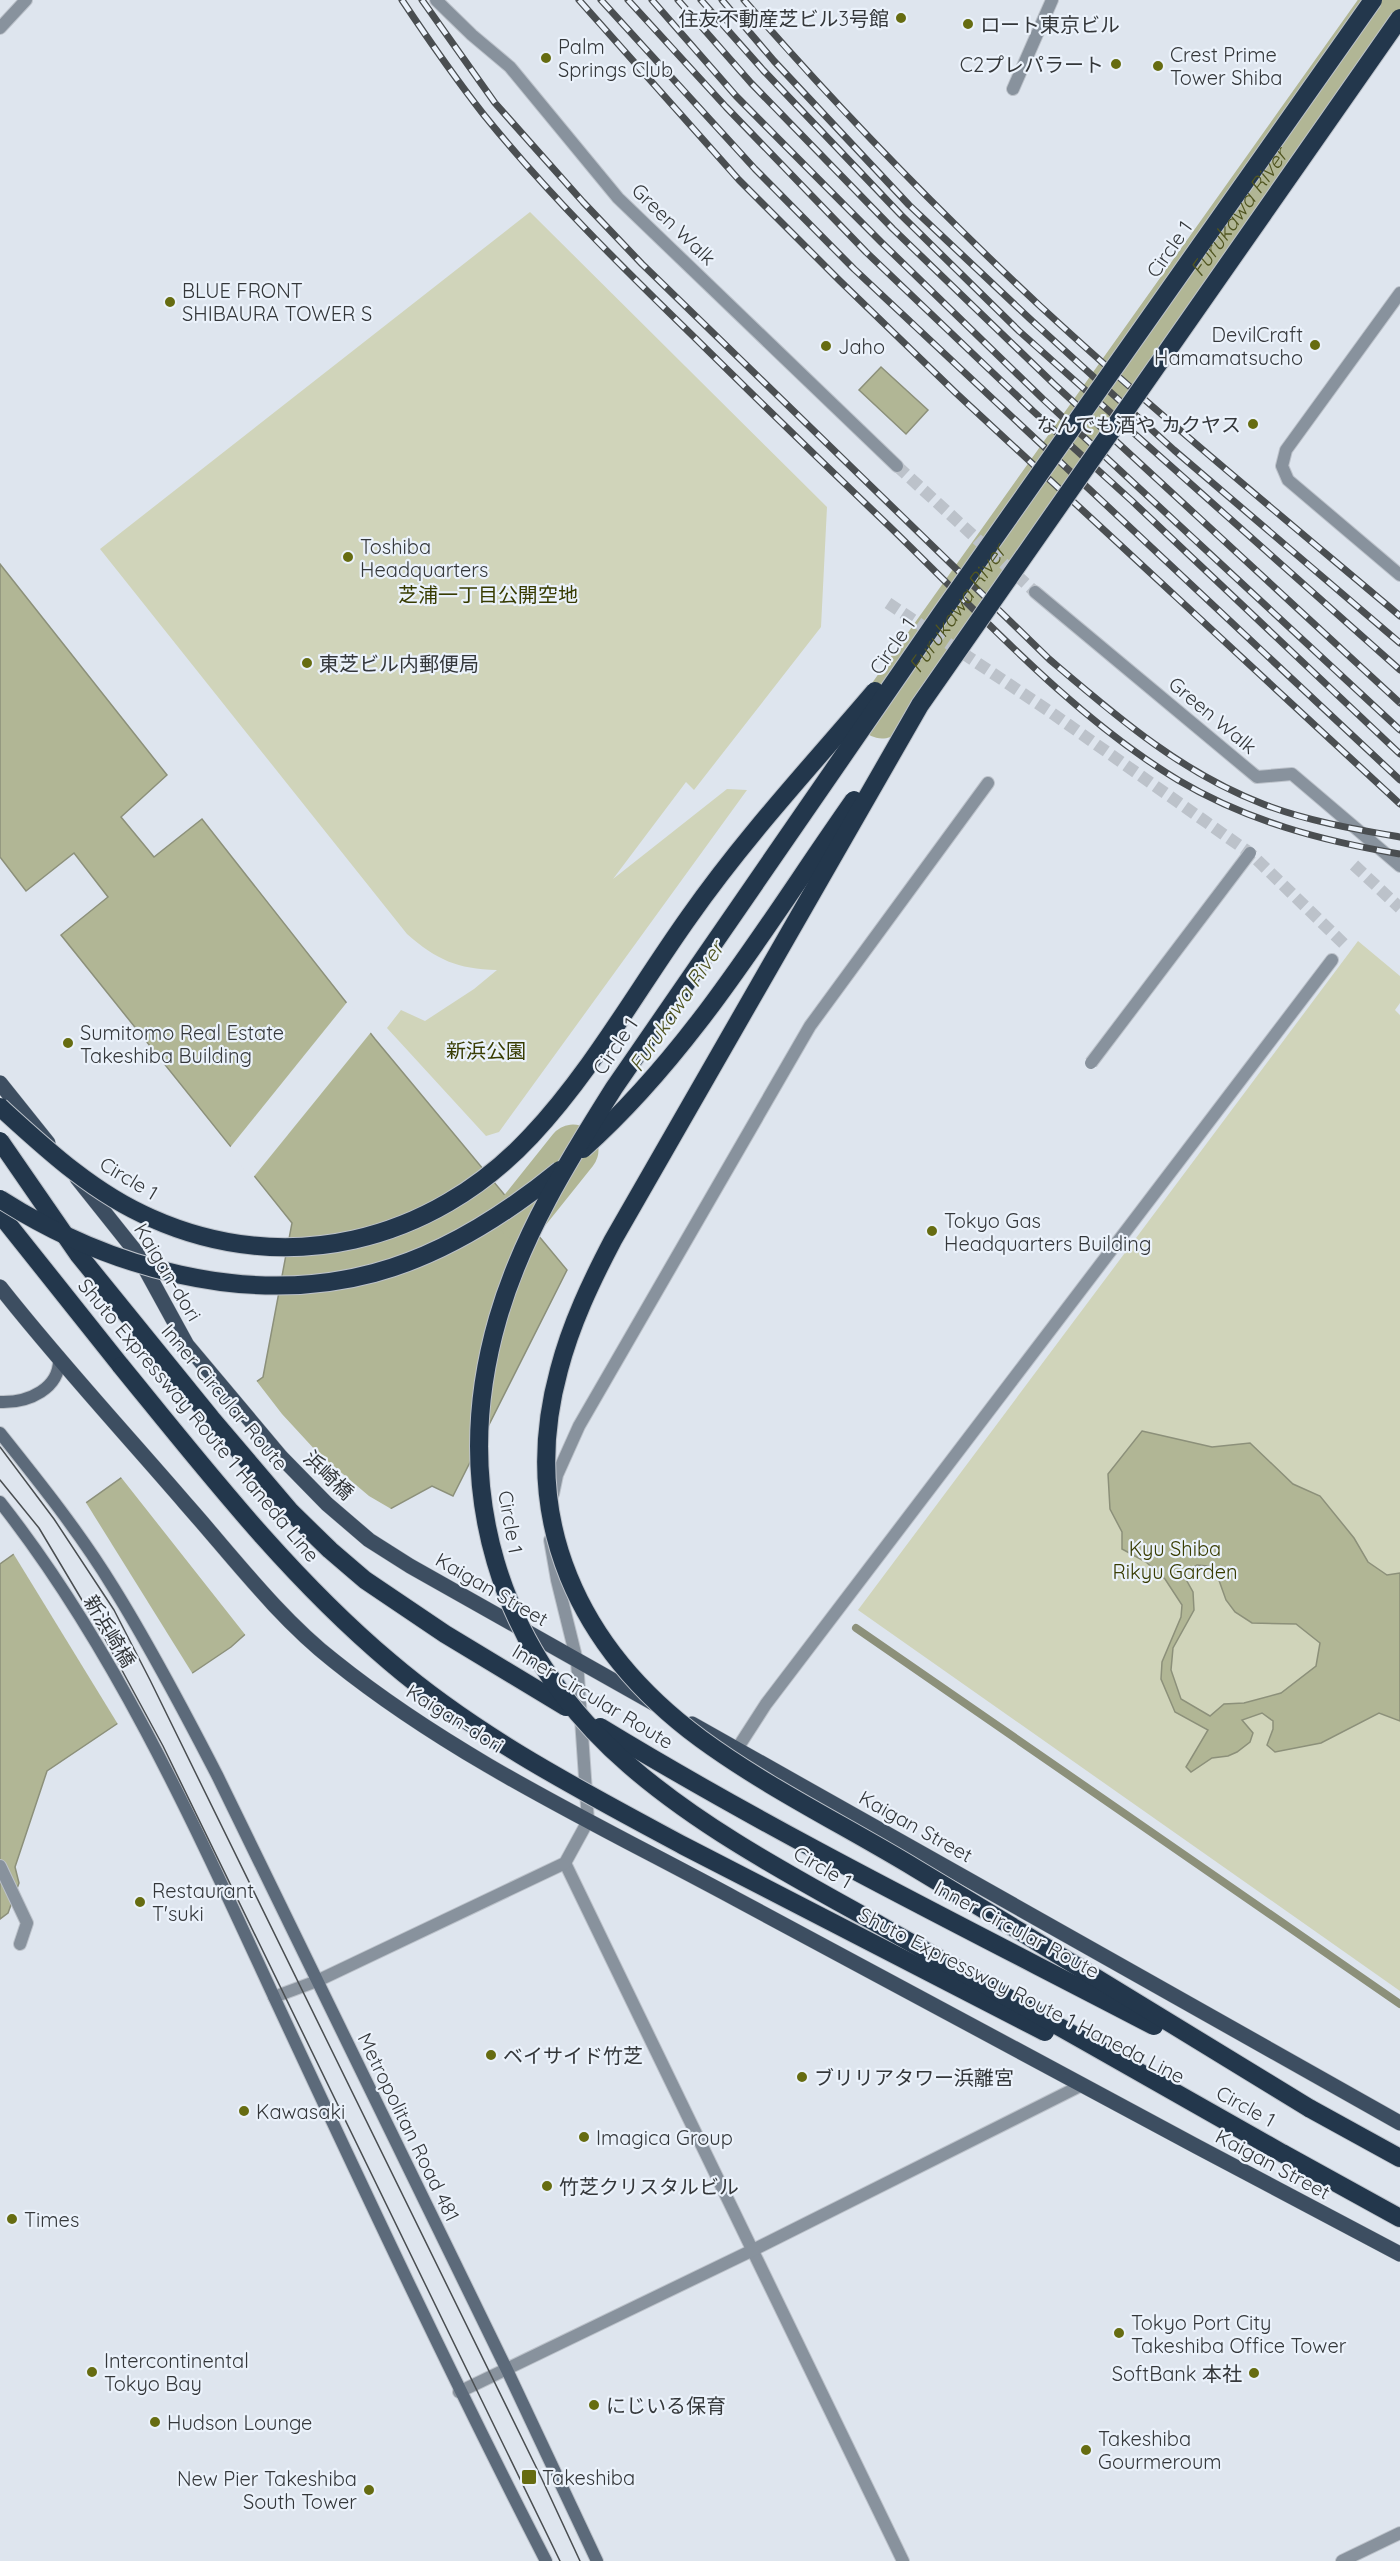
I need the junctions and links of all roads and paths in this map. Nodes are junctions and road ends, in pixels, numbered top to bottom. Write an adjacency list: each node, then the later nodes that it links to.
1 (26, 0): 6 (street)
2 (436, 0): 10 (street, Green Walk)
3 (1052, 0): 7 (street)
4 (1372, 0): 13 (highway, Circle 1, bridge)
5 (1400, 18): 14 (highway, bridge)
6 (0, 28)
7 (1013, 89)
8 (1400, 292): 9 (street)
9 (1395, 308): 11 (street)
10 (897, 466)
11 (1400, 575)
12 (1035, 592): 17 (street, Green Walk)
13 (941, 614): 21 (highway, Circle 1, bridge); 44 (highway, Circle 1, bridge)
14 (920, 705): 23 (highway, Shuto Expressway Route 1 Haneda Line, bridge); 42 (highway, Circle 1, bridge)
15 (988, 783): 32 (street)
16 (1250, 853): 19 (street, bridge)
17 (1400, 866)
18 (1332, 960): 34 (street)
19 (1091, 1063)
20 (0, 1083): 27 (main road, Kaigan-dori)
21 (0, 1107)
22 (0, 1141): 42 (highway, Inner Circular Route, bridge)
23 (0, 1199)
24 (0, 1214): 44 (highway, Shuto Expressway Route 1 Haneda Line, bridge)
25 (0, 1287): 26 (main road)
26 (59, 1357): 28 (main road); 35 (main road, Kaigan-dori)
27 (231, 1398): 31 (main road, 浜崎橋)
28 (0, 1402)
29 (0, 1433): 33 (main road, 新浜崎橋)
30 (0, 1502): 40 (main road, 新浜崎橋)
31 (410, 1566): 32 (main road, Kaigan Street)
32 (578, 1661): 34 (main road, Kaigan Street); 35 (street)
33 (184, 1711): 39 (main road, Metropolitan Road 481)
34 (737, 1749): 43 (main road, Kaigan Street)
35 (588, 1821): 36 (street); 41 (main road, Kaigan Street)
36 (565, 1863): 39 (street); 47 (street)
37 (0, 1866): 38 (street)
38 (20, 1944)
39 (317, 1981): 40 (street); 49 (main road, Metropolitan Road 481)
40 (274, 1997): 50 (main road)
41 (1080, 2086): 47 (street); 48 (main road, Kaigan Street)
42 (1310, 2108): 45 (highway)
43 (1400, 2123)
44 (1282, 2152): 46 (highway)
45 (1400, 2158)
46 (1400, 2218)
47 (753, 2250): 49 (street); 55 (street)
48 (1400, 2254)
49 (507, 2370): 50 (street); 54 (main road, Metropolitan Road 481)
50 (459, 2392): 53 (main road)
51 (1400, 2533): 52 (street)
52 (1347, 2560)
53 (546, 2561)
54 (597, 2561)
55 (903, 2561)

